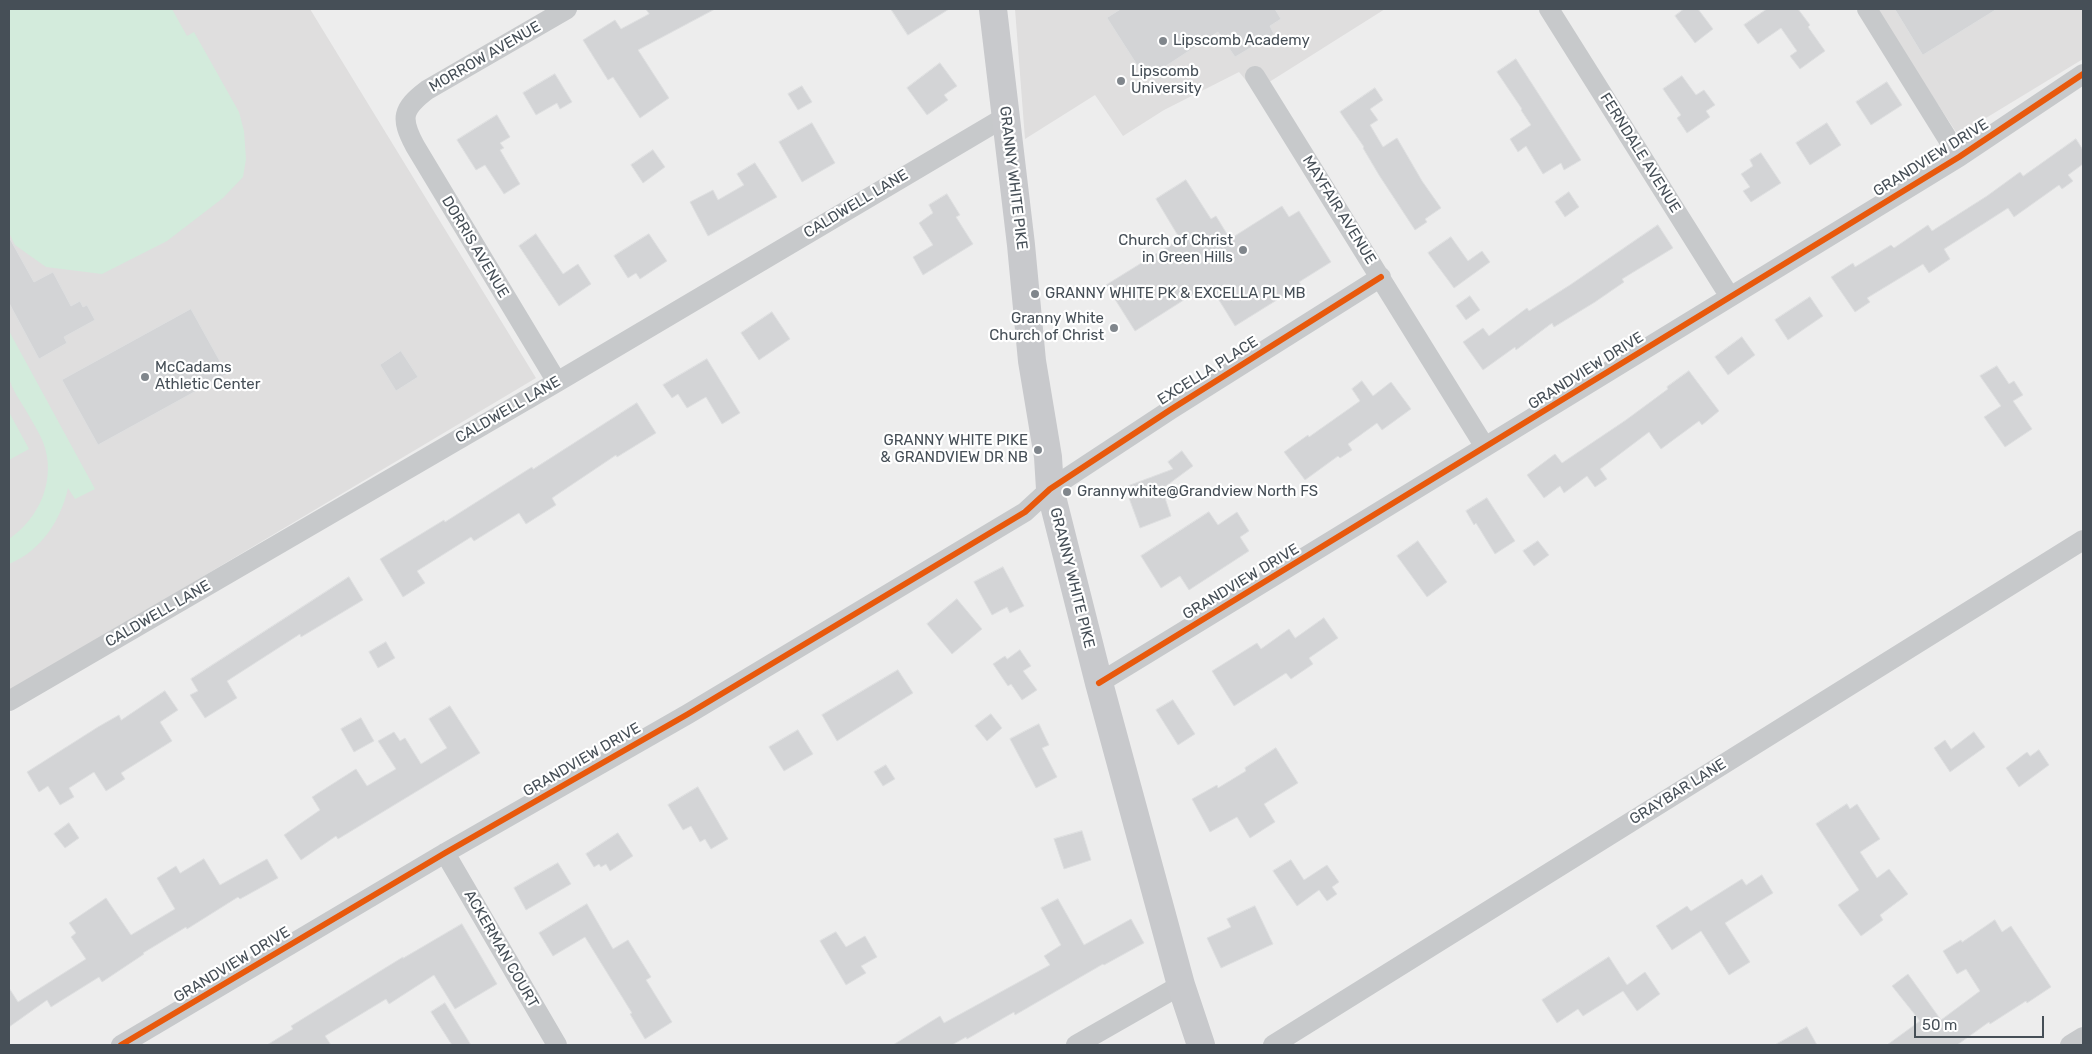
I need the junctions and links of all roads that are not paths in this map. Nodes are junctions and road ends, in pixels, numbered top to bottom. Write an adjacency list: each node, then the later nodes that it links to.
1 (567, 9): 7 (street, MORROW AVENUE)
2 (993, 9): 8 (main road, GRANNY WHITE PIKE)
3 (1549, 9): 11 (street, FERNDALE AVENUE)
4 (1867, 9): 9 (street)
5 (2083, 74): 9 (street, GRANDVIEW DRIVE)
6 (1256, 76): 10 (street, MAYFAIR AVENUE)
7 (406, 109): 12 (street, DORRIS AVENUE)
8 (1005, 117): 12 (street, CALDWELL LANE); 14 (main road, GRANNY WHITE PIKE)
9 (1959, 157): 11 (street, GRANDVIEW DRIVE)
10 (1382, 277): 13 (street, MAYFAIR AVENUE); 14 (street, EXCELLA PLACE)
11 (1730, 297): 13 (street, GRANDVIEW DRIVE)
12 (557, 382): 17 (street, CALDWELL LANE)
13 (1485, 447): 16 (street, GRANDVIEW DRIVE)
14 (1050, 490): 16 (main road, GRANNY WHITE PIKE); 18 (street, GRANDVIEW DRIVE)
15 (2083, 540): 25 (street, GRAYBAR LANE)
16 (1099, 683): 19 (main road, GRANNY WHITE PIKE)
17 (9, 701)
18 (445, 854): 21 (street, GRANDVIEW DRIVE); 22 (street, ACKERMAN COURT)
19 (1181, 985): 23 (street); 24 (main road, GRANNY WHITE PIKE)
20 (2083, 1037): 26 (street)
21 (121, 1045)
22 (557, 1045)
23 (1076, 1045)
24 (1201, 1045)
25 (1273, 1045)
26 (2070, 1045)

